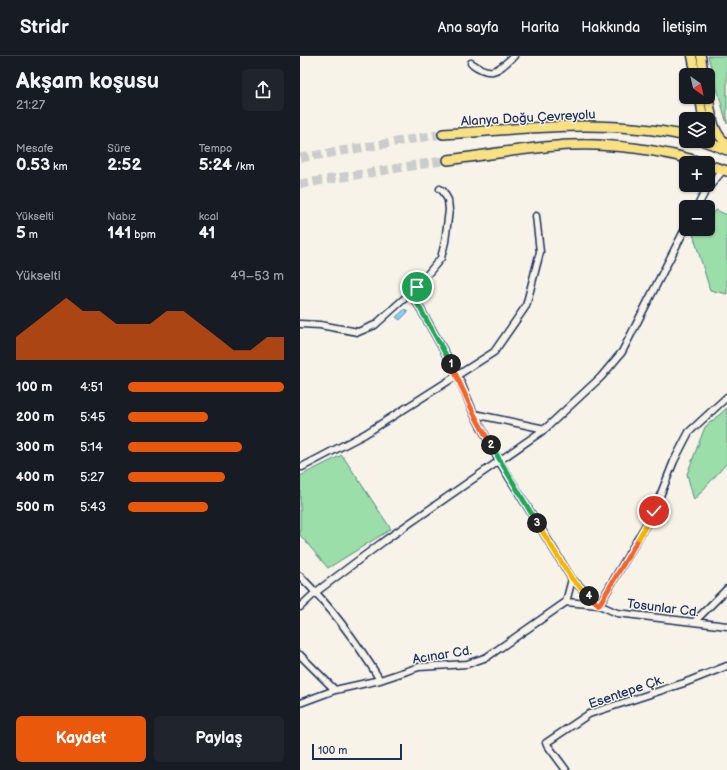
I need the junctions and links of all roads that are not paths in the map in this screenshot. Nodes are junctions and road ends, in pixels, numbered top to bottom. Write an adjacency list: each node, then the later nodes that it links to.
1 (514, 56): 4 (street)
2 (692, 56): 5 (main road)
3 (701, 56): 6 (main road)
4 (471, 63)
5 (695, 68)
6 (703, 68)
7 (710, 104): 10 (main road)
8 (443, 134): 9 (highway, Alanya Doğu Çevreyolu)
9 (679, 134)
10 (727, 143)
11 (715, 145): 12 (highway)
12 (727, 150)
13 (683, 156): 14 (highway)
14 (448, 160)
15 (715, 167): 16 (highway)
16 (725, 171): 18 (street)
17 (440, 189): 21 (street)
18 (701, 200)
19 (536, 216): 23 (street)
20 (681, 236): 26 (street)
21 (411, 292): 22 (street); 23 (street)
22 (300, 324)
23 (458, 376): 25 (street); 28 (street)
24 (727, 397): 34 (street)
25 (474, 414): 26 (street); 27 (street)
26 (545, 429): 27 (street)
27 (499, 462): 30 (street); 32 (street)
28 (300, 466)
29 (300, 576): 32 (street)
30 (572, 579): 33 (street); 34 (street)
31 (727, 589): 36 (street)
32 (316, 592): 35 (street); 40 (street)
33 (566, 602): 34 (street); 40 (street, Acınar Cd.)
34 (599, 605): 36 (street, Tosunlar Cd.)
35 (300, 607)
36 (694, 622): 37 (street, Tosunlar Cd.)
37 (727, 626)
38 (300, 655): 41 (street)
39 (727, 666): 43 (street, Esentepe Çk.)
40 (380, 680): 41 (street, Acınar Cd.)
41 (335, 690): 42 (street, Acınar Cd.)
42 (300, 703)
43 (566, 770)

